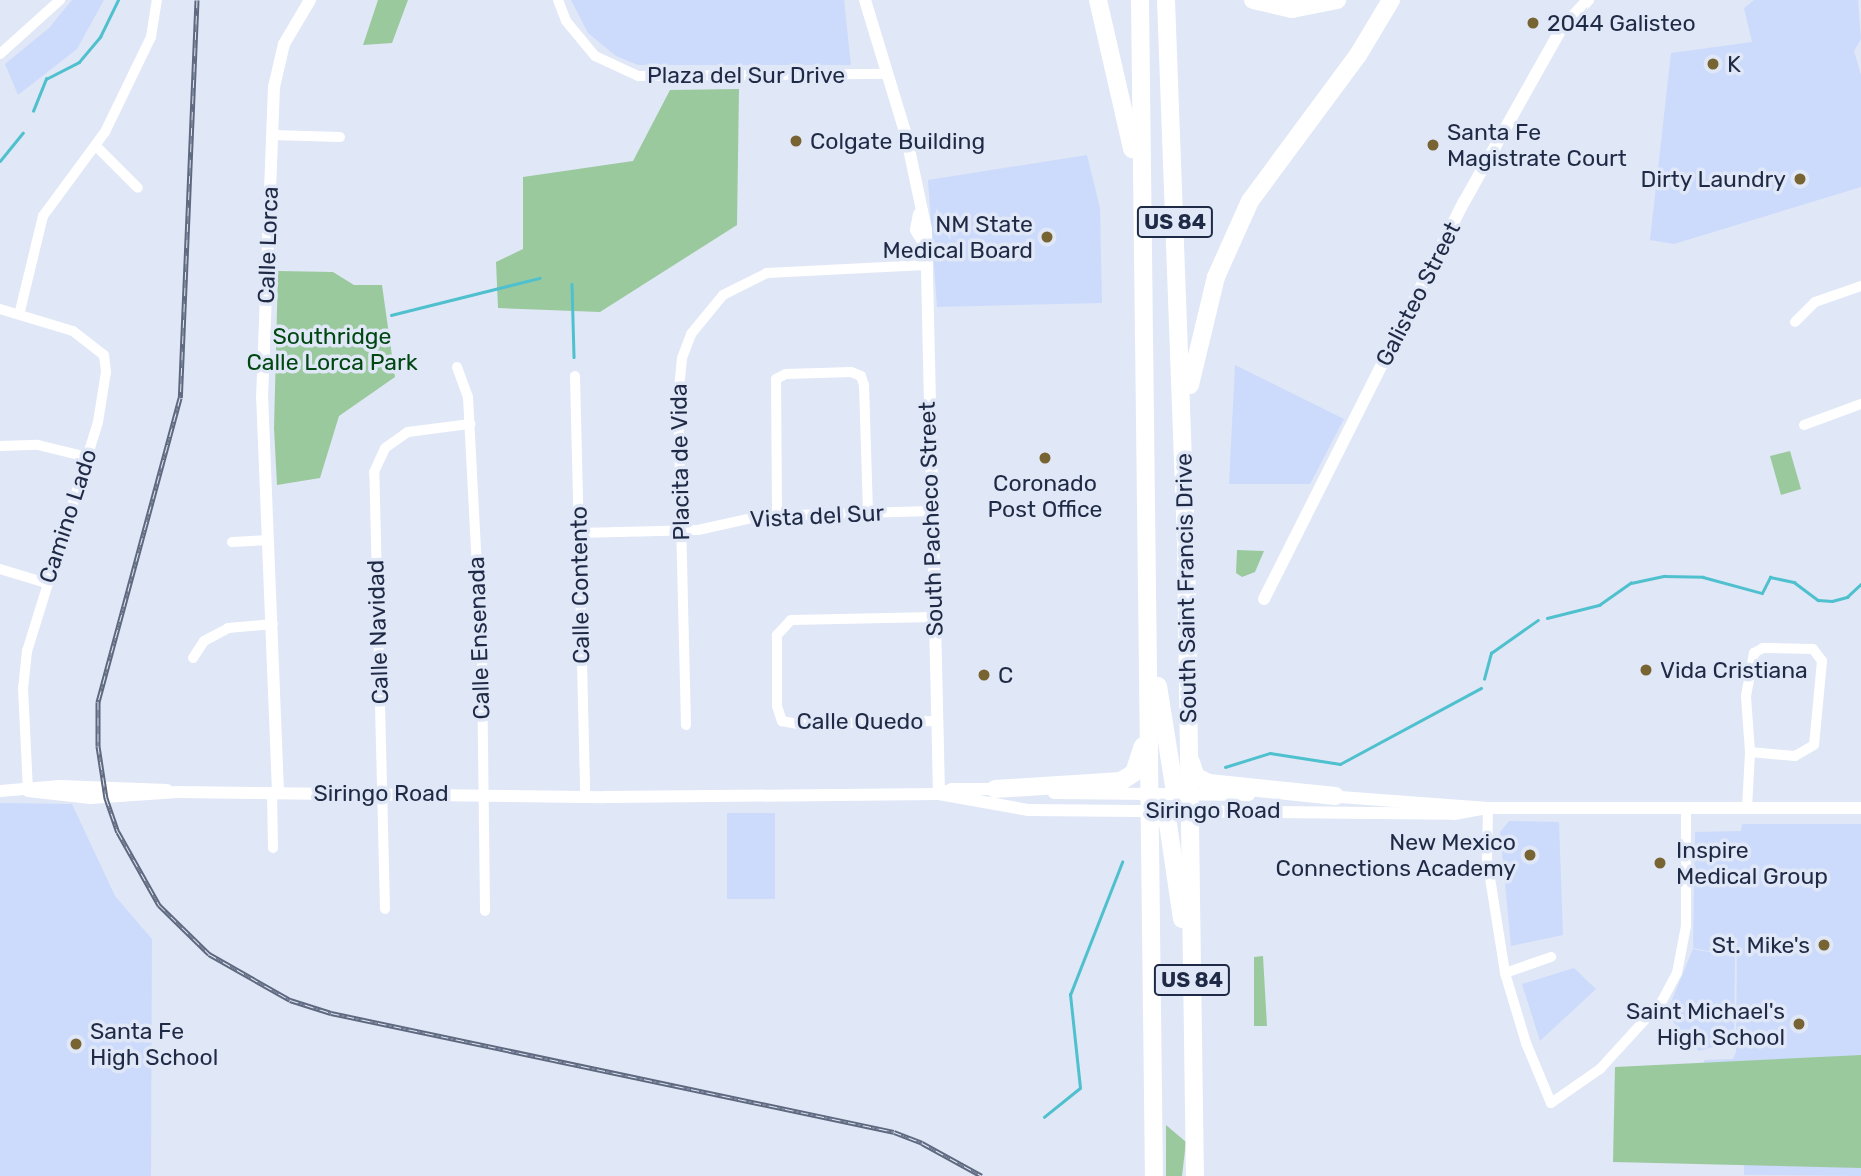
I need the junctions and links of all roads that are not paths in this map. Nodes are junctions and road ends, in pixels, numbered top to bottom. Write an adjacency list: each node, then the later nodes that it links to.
1 (60, 0): 13 (street)
2 (157, 0): 17 (street)
3 (310, 0): 15 (street, Calle Lorca)
4 (558, 0): 14 (street, Plaza del Sur Drive)
5 (865, 0): 14 (street, South Pacheco Street)
6 (1098, 0): 19 (highway)
7 (1140, 0): 19 (highway, South Saint Francis Drive / US 84)
8 (1166, 0): 30 (highway, South Saint Francis Drive / US 84)
9 (1254, 0): 10 (highway)
10 (1337, 0)
11 (1391, 0): 30 (highway)
12 (1588, 0): 43 (street, Galisteo Street)
13 (0, 54)
14 (887, 74): 20 (street, South Pacheco Street)
15 (272, 135): 16 (street); 38 (street, Calle Lorca)
16 (340, 137)
17 (96, 146): 18 (street); 23 (street)
18 (138, 188)
19 (1142, 243): 42 (highway, South Saint Francis Drive / US 84)
20 (925, 265): 33 (street, South Pacheco Street); 36 (street, Placita de Vida)
21 (1861, 286): 24 (street)
22 (0, 309): 23 (street, Camino Lado)
23 (20, 312): 32 (street, Camino Lado)
24 (1795, 322)
25 (457, 367): 28 (street, Calle Ensenada)
26 (575, 376): 37 (street, Calle Contento)
27 (1861, 404): 29 (street)
28 (470, 425): 56 (street, Calle Navidad); 57 (street, Calle Ensenada)
29 (1804, 425)
30 (1184, 444): 51 (highway, South Saint Francis Drive / US 84)
31 (0, 446): 32 (street)
32 (87, 457): 41 (street, Camino Lado)
33 (931, 511): 34 (street, Vista del Sur); 44 (street, South Pacheco Street)
34 (868, 513): 35 (street, Vista del Sur); 35 (street)
35 (777, 515): 36 (street, Vista del Sur)
36 (681, 530): 37 (street, Vista del Sur); 49 (street, Placita de Vida)
37 (579, 533): 58 (street, Calle Contento)
38 (266, 540): 39 (street); 45 (street, Calle Lorca)
39 (232, 542)
40 (0, 569): 41 (street)
41 (46, 583): 53 (street, Camino Lado)
42 (1147, 592): 47 (highway, South Saint Francis Drive / US 84); 61 (highway)
43 (1264, 599)
44 (934, 617): 48 (street, South Pacheco Street); 48 (street, Calle Quedo)
45 (272, 624): 46 (street); 55 (street, Calle Lorca)
46 (194, 658)
47 (1148, 673): 52 (highway); 62 (highway, South Saint Francis Drive / US 84)
48 (937, 721): 59 (street, South Pacheco Street)
49 (686, 725)
50 (1750, 752): 50 (street); 65 (street)
51 (1189, 756): 60 (highway); 61 (highway, South Saint Francis Drive / US 84)
52 (995, 789): 59 (street, Siringo Road); 62 (street, Siringo Road)
53 (28, 791): 54 (street, Siringo Road); 55 (street, Siringo Road)
54 (0, 792)
55 (275, 792): 56 (street, Siringo Road); 67 (street)
56 (385, 792): 57 (street, Siringo Road); 68 (street, Calle Navidad)
57 (484, 793): 58 (street, Siringo Road); 69 (street, Calle Ensenada)
58 (585, 794): 59 (street, Siringo Road)
59 (939, 794): 62 (street, Siringo Road)
60 (1335, 796): 61 (street, Siringo Road); 63 (street, Siringo Road)
61 (1186, 799): 62 (street, Siringo Road); 62 (street, Siringo Road); 63 (street, Siringo Road); 72 (highway, South Saint Francis Drive / US 84)
62 (1154, 805): 72 (highway); 73 (highway, South Saint Francis Drive / US 84)
63 (1488, 808): 64 (street, Siringo Road); 71 (street)
64 (1686, 808): 65 (street, Siringo Road); 71 (street)
65 (1747, 808): 66 (street, Siringo Road)
66 (1861, 808)
67 (273, 848)
68 (385, 909)
69 (485, 911)
70 (1551, 957): 71 (street)
71 (1505, 973)
72 (1192, 978): 74 (highway, South Saint Francis Drive / US 84)
73 (1154, 1176)
74 (1195, 1176)

